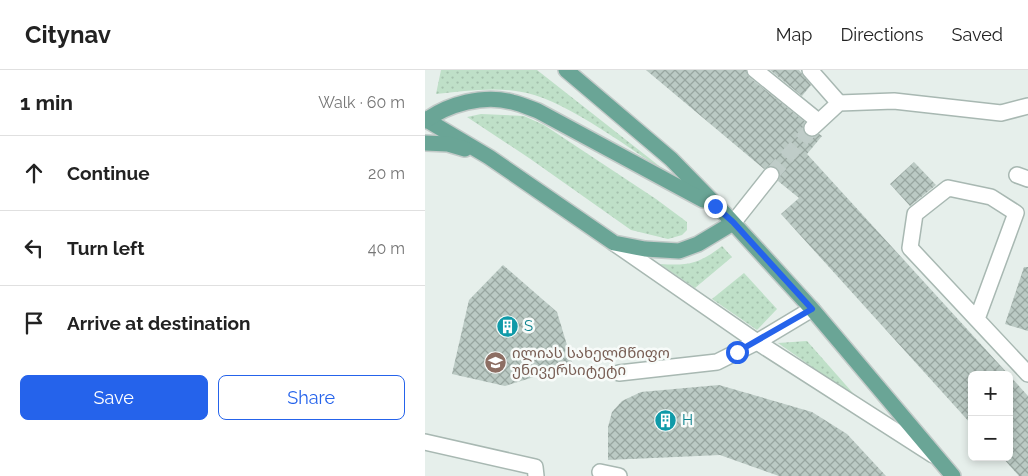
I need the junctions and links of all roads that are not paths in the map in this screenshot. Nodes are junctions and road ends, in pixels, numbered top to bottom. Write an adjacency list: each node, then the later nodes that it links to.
1 (566, 70): 10 (main road)
2 (755, 70): 4 (street)
3 (810, 70): 4 (street)
4 (839, 103): 5 (street)
5 (1028, 106)
6 (425, 120): 8 (main road); 10 (main road)
7 (425, 143): 8 (main road)
8 (489, 157): 12 (main road)
9 (771, 175): 11 (street)
10 (715, 206): 11 (main road)
11 (733, 222): 12 (main road); 13 (main road)
12 (614, 243): 15 (street)
13 (812, 309): 15 (street); 19 (main road)
14 (977, 319): 14 (street); 17 (street)
15 (757, 342): 16 (street); 19 (street)
16 (619, 374)
17 (1028, 374)
18 (425, 442): 21 (street)
19 (933, 455): 23 (main road)
20 (600, 472): 22 (street)
21 (535, 476)
22 (619, 476)
23 (953, 476)

